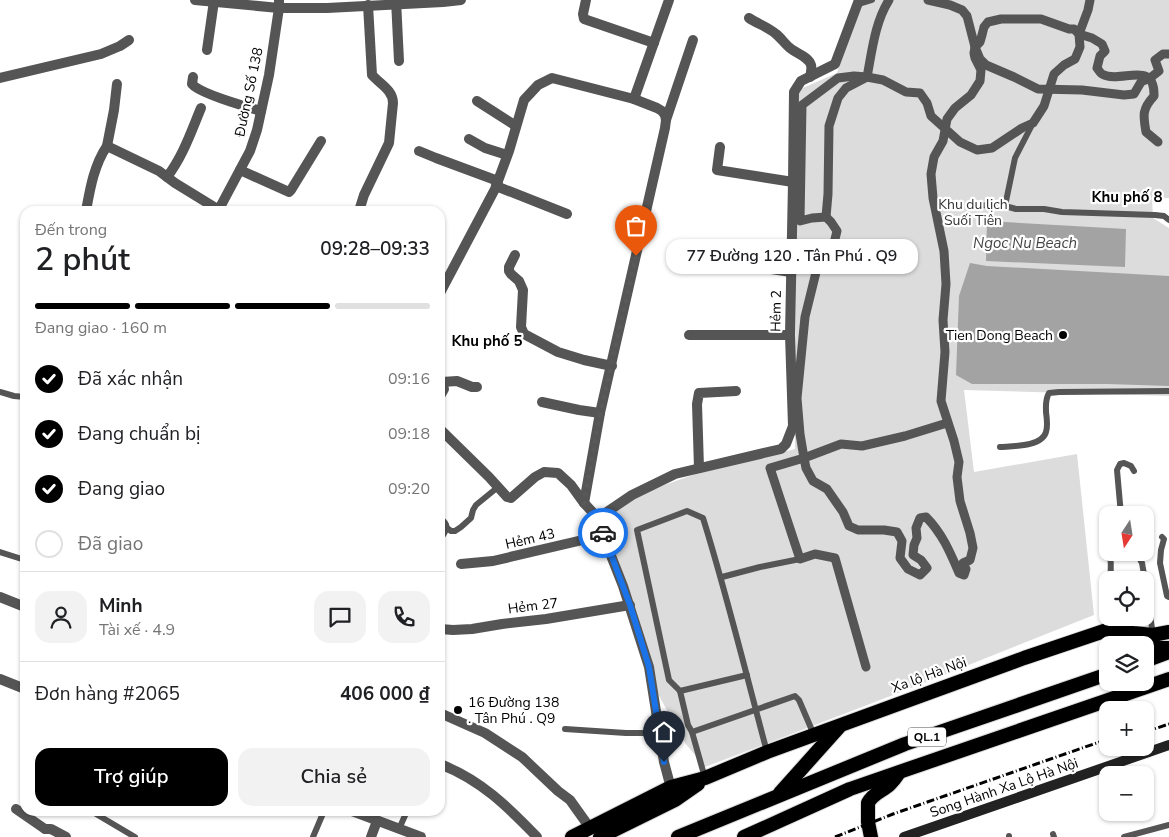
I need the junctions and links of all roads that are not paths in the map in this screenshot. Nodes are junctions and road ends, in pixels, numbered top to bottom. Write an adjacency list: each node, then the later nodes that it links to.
1 (195, 0): 9 (street)
2 (461, 0): 10 (street)
3 (586, 0): 19 (street)
4 (668, 0): 19 (street)
5 (872, 0): 12 (lane)
6 (889, 0): 26 (street)
7 (928, 0): 20 (street)
8 (1090, 0): 16 (street)
9 (214, 1): 13 (street); 21 (street)
10 (443, 1): 11 (street)
11 (396, 2): 14 (street); 23 (street)
12 (859, 2): 25 (street, Hẻm 2)
13 (279, 4): 14 (street); 34 (street, Đường Số 138)
14 (368, 5): 54 (street)
15 (750, 18): 25 (street)
16 (1079, 34): 20 (street); 28 (street); 30 (street)
17 (129, 40): 27 (street)
18 (693, 40): 35 (street)
19 (654, 43): 31 (street)
20 (975, 47): 30 (street); 38 (street)
21 (207, 50)
22 (1169, 54): 28 (street)
23 (399, 62)
24 (193, 77): 34 (street)
25 (810, 77): 48 (street, Hẻm 2)
26 (867, 77): 38 (street); 57 (street); 57 (street)
27 (0, 78)
28 (1150, 78): 30 (street); 41 (street)
29 (117, 84): 42 (street)
30 (1050, 89): 36 (street)
31 (634, 99): 35 (street); 37 (street)
32 (477, 101): 37 (street)
33 (201, 108): 47 (street)
34 (261, 112): 46 (street, Đường Số 138)
35 (666, 120): 65 (street)
36 (1033, 124): 38 (street); 55 (lane)
37 (516, 126): 45 (street)
38 (945, 129): 74 (street)
39 (469, 139): 45 (street)
40 (321, 141): 46 (street)
41 (1158, 142)
42 (107, 146): 47 (street); 51 (street)
43 (720, 147): 48 (street)
44 (420, 151): 49 (street)
45 (507, 156): 49 (street)
46 (240, 170): 53 (street, Đường Số 138)
47 (167, 177): 52 (street)
48 (793, 182): 61 (street, Hẻm 2)
49 (497, 184): 56 (street); 62 (street)
50 (976, 205): 55 (lane)
51 (87, 206)
52 (214, 206)
53 (224, 206)
54 (361, 206)
55 (1005, 206): 58 (lane)
56 (567, 214)
57 (826, 217): 77 (street)
58 (1169, 220)
59 (514, 255): 65 (street)
60 (701, 260): 61 (street)
61 (790, 272): 64 (street, Hẻm 2)
62 (445, 282)
63 (689, 335): 64 (street)
64 (790, 335): 78 (street, Hẻm 2)
65 (612, 366): 73 (street)
66 (445, 382): 67 (street)
67 (477, 387)
68 (736, 391): 78 (street)
69 (0, 392): 71 (lane)
70 (1169, 392): 76 (lane)
71 (20, 397)
72 (542, 402): 73 (street)
73 (600, 414): 81 (street)
74 (947, 423): 77 (street); 77 (street)
75 (445, 434): 80 (street)
76 (1000, 447)
77 (804, 458): 91 (street)
78 (699, 468): 83 (street, Hẻm 2)
79 (1134, 471): 82 (lane)
80 (498, 487): 81 (street); 85 (lane)
81 (584, 503): 83 (street)
82 (1120, 506)
83 (598, 518): 87 (street)
84 (445, 522): 85 (lane)
85 (447, 528): 86 (lane)
86 (445, 531)
87 (604, 536): 92 (street, Hẻm 43); 97 (street)
88 (1162, 538): 94 (lane)
89 (0, 552): 90 (lane)
90 (20, 558)
91 (800, 559): 93 (lane); 110 (street)
92 (461, 564)
93 (722, 577): 111 (lane); 116 (lane)
94 (1169, 597)
95 (0, 598): 96 (street)
96 (20, 605)
97 (630, 605): 100 (street, Hẻm 27); 122 (street)
98 (1110, 626): 101 (highway, Xa lộ Hà Nội)
99 (1122, 626): 104 (highway, Xa lộ Hà Nội)
100 (445, 629)
101 (1102, 632): 103 (highway); 119 (highway, Xa lộ Hà Nội)
102 (1169, 632): 105 (highway, Xa lộ Hà Nội)
103 (1112, 636)
104 (1139, 636)
105 (1154, 639)
106 (1154, 645): 107 (highway)
107 (1169, 648)
108 (1169, 652): 109 (highway)
109 (1154, 657)
110 (866, 667)
111 (747, 676): 116 (lane); 117 (lane)
112 (1099, 677): 130 (highway, QL.1)
113 (0, 679): 115 (street)
114 (1169, 679): 127 (highway, QL.1)
115 (20, 687)
116 (680, 691): 121 (lane)
117 (756, 710): 121 (lane); 123 (lane); 125 (lane)
118 (445, 715): 142 (street)
119 (842, 725): 123 (highway, Xa lộ Hà Nội); 130 (highway)
120 (565, 729): 122 (lane)
121 (692, 732): 128 (lane)
122 (659, 733): 129 (street)
123 (814, 735): 125 (highway, Xa lộ Hà Nội)
124 (1169, 745): 143 (main road, Song Hành Xa Lộ Hà Nội)
125 (767, 752): 128 (highway, Xa lộ Hà Nội)
126 (445, 766): 149 (street)
127 (900, 772): 152 (highway, QL.1); 153 (highway, QL.1)
128 (705, 778): 129 (highway, Xa lộ Hà Nội)
129 (673, 794): 142 (highway, Xa lộ Hà Nội)
130 (777, 796): 151 (highway, QL.1)
131 (16, 809): 132 (street)
132 (20, 813)
133 (24, 816): 141 (street)
134 (99, 816): 145 (lane)
135 (322, 816): 146 (lane)
136 (364, 816): 138 (street)
137 (405, 816): 140 (lane)
138 (377, 821): 140 (street); 147 (street)
139 (1169, 824): 155 (lane)
140 (399, 829): 148 (street)
141 (43, 833): 144 (street)
142 (596, 834): 150 (highway, Xa lộ Hà Nội)
143 (916, 835): 154 (main road, Song Hành Xa Lộ Hà Nội)
144 (66, 837)
145 (135, 837)
146 (314, 837)
147 (371, 837)
148 (420, 837)
149 (537, 837)
150 (572, 837)
151 (678, 837)
152 (744, 837)
153 (872, 837)
154 (904, 837)
155 (1124, 837)

